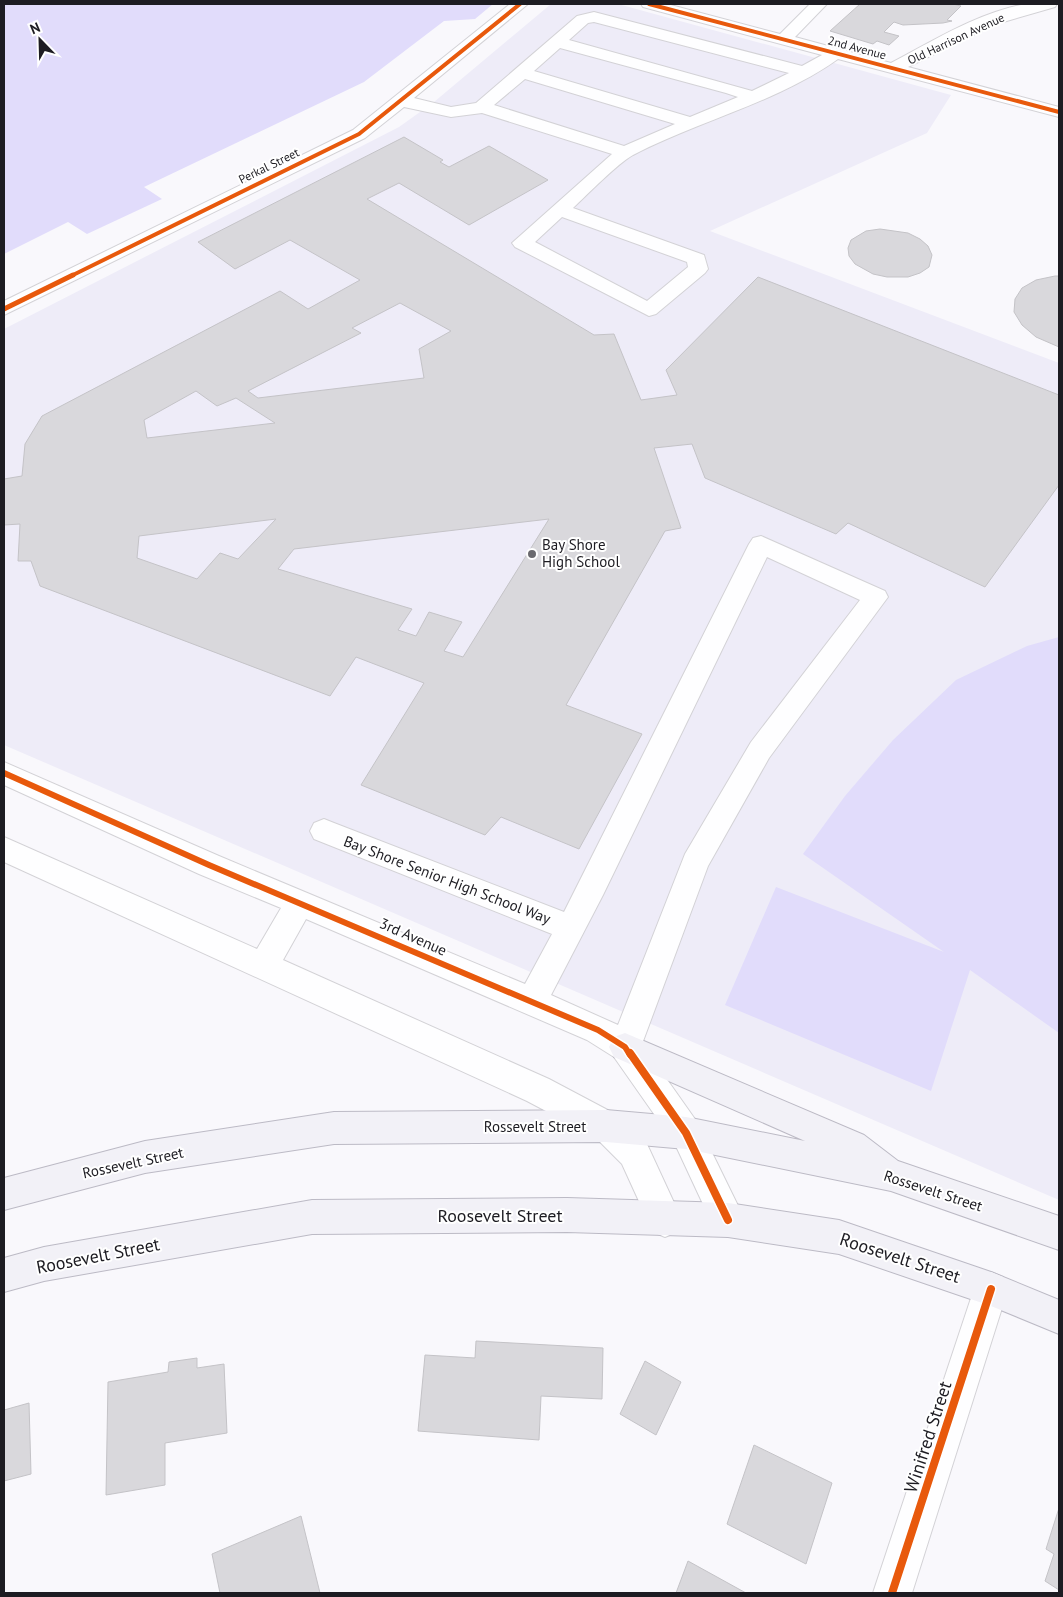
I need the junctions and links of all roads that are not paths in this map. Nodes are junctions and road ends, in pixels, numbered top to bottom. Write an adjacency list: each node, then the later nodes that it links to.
1 (520, 4): 12 (street, Perkal Street)
2 (649, 4): 5 (street, 2nd Avenue)
3 (818, 4): 5 (street)
4 (1049, 4): 8 (street, Old Harrison Avenue)
5 (784, 39): 7 (street, 2nd Avenue)
6 (556, 42): 9 (street); 10 (street); 11 (street)
7 (835, 53): 8 (street, 2nd Avenue); 9 (street)
8 (892, 69): 14 (street, 2nd Avenue)
9 (804, 72): 11 (street)
10 (522, 73): 13 (street); 15 (street)
11 (752, 97): 15 (street)
12 (401, 100): 13 (street); 18 (street, Perkal Street)
13 (482, 107): 16 (street)
14 (1059, 112)
15 (690, 124): 16 (street)
16 (625, 152): 17 (street)
17 (560, 210): 17 (street)
18 (4, 309)
19 (4, 773): 22 (street, 3rd Avenue)
20 (324, 831): 23 (street, Bay Shore Senior High School Way)
21 (4, 849): 24 (street)
22 (300, 903): 24 (street); 25 (street, 3rd Avenue)
23 (570, 928): 25 (street); 26 (street)
24 (263, 967): 27 (street)
25 (531, 1002): 26 (street, 3rd Avenue)
26 (625, 1047): 28 (street, 3rd Avenue); 29 (main road)
27 (606, 1126): 28 (main road, Rossevelt Street); 30 (main road, Rossevelt Street); 31 (street)
28 (686, 1133): 29 (main road, Rossevelt Street); 32 (street, 3rd Avenue)
29 (891, 1176): 33 (main road, Rossevelt Street)
30 (4, 1194)
31 (665, 1220): 32 (main road, Roosevelt Street); 34 (main road, Roosevelt Street)
32 (728, 1220): 35 (main road, Roosevelt Street)
33 (1059, 1233)
34 (4, 1275)
35 (991, 1289): 36 (main road); 37 (street, Winifred Street)
36 (1059, 1317)
37 (892, 1593)

